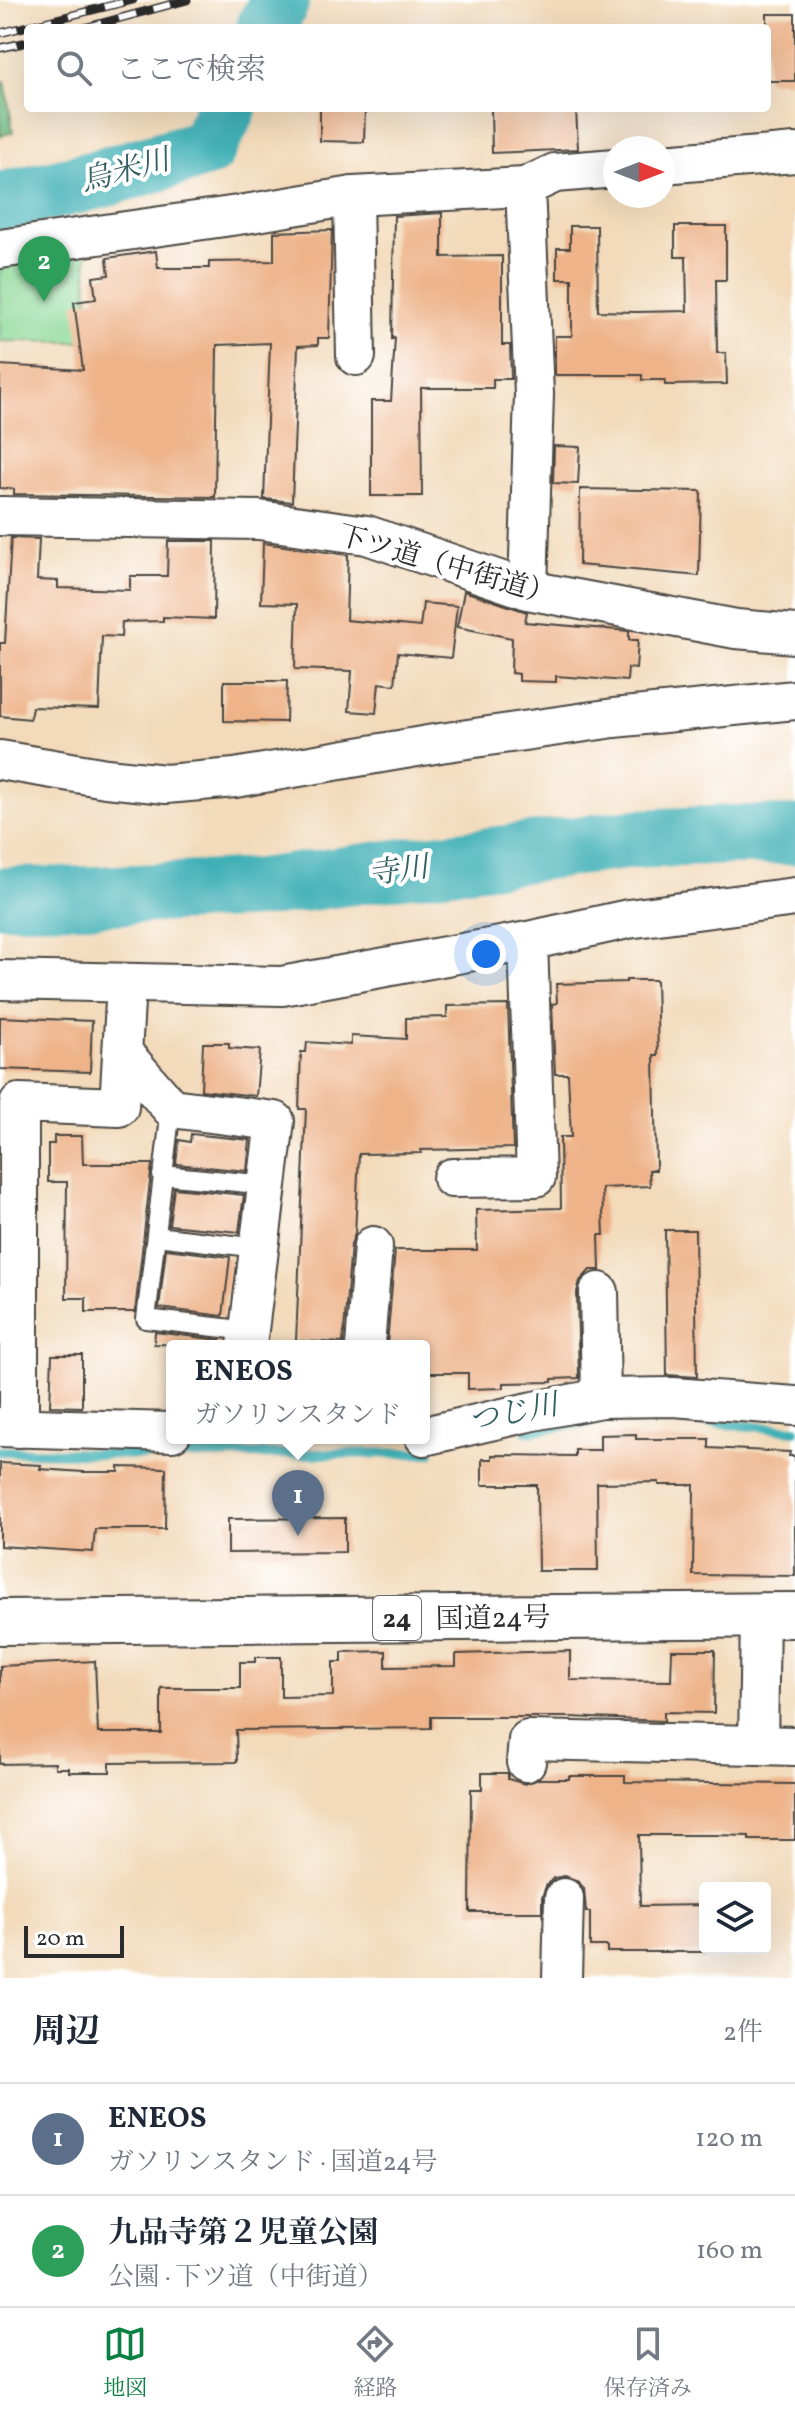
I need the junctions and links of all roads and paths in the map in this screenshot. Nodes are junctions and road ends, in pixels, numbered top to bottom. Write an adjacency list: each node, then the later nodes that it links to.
1 (795, 153): 2 (street)
2 (675, 163)
3 (603, 169): 4 (street)
4 (525, 187): 5 (street); 9 (street)
5 (353, 196): 6 (street); 7 (street)
6 (0, 249)
7 (356, 356)
8 (0, 516): 9 (street, 下ツ道（中街道）)
9 (528, 590): 10 (street, 下ツ道（中街道）)
10 (795, 634)
11 (795, 700): 12 (street)
12 (0, 760)
13 (795, 897): 14 (street)
14 (528, 941): 16 (street); 20 (street)
15 (0, 980): 16 (street)
16 (126, 984): 17 (street)
17 (123, 1053): 18 (street); 30 (street)
18 (171, 1108): 19 (lane); 21 (street)
19 (162, 1175): 21 (lane); 22 (lane)
20 (452, 1178)
21 (267, 1185): 24 (street)
22 (156, 1236): 24 (lane); 26 (lane)
23 (373, 1246): 27 (street)
24 (259, 1248): 26 (street)
25 (599, 1292): 28 (street)
26 (248, 1339)
27 (365, 1340)
28 (601, 1398): 29 (street); 32 (street)
29 (795, 1406)
30 (9, 1427): 31 (street)
31 (166, 1432)
32 (430, 1435)
33 (777, 1615): 34 (highway, 国道24号 / 24); 35 (street)
34 (0, 1622)
35 (758, 1745): 36 (street); 37 (street)
36 (795, 1746)
37 (526, 1762)
38 (564, 1898): 39 (street)
39 (562, 1978)

